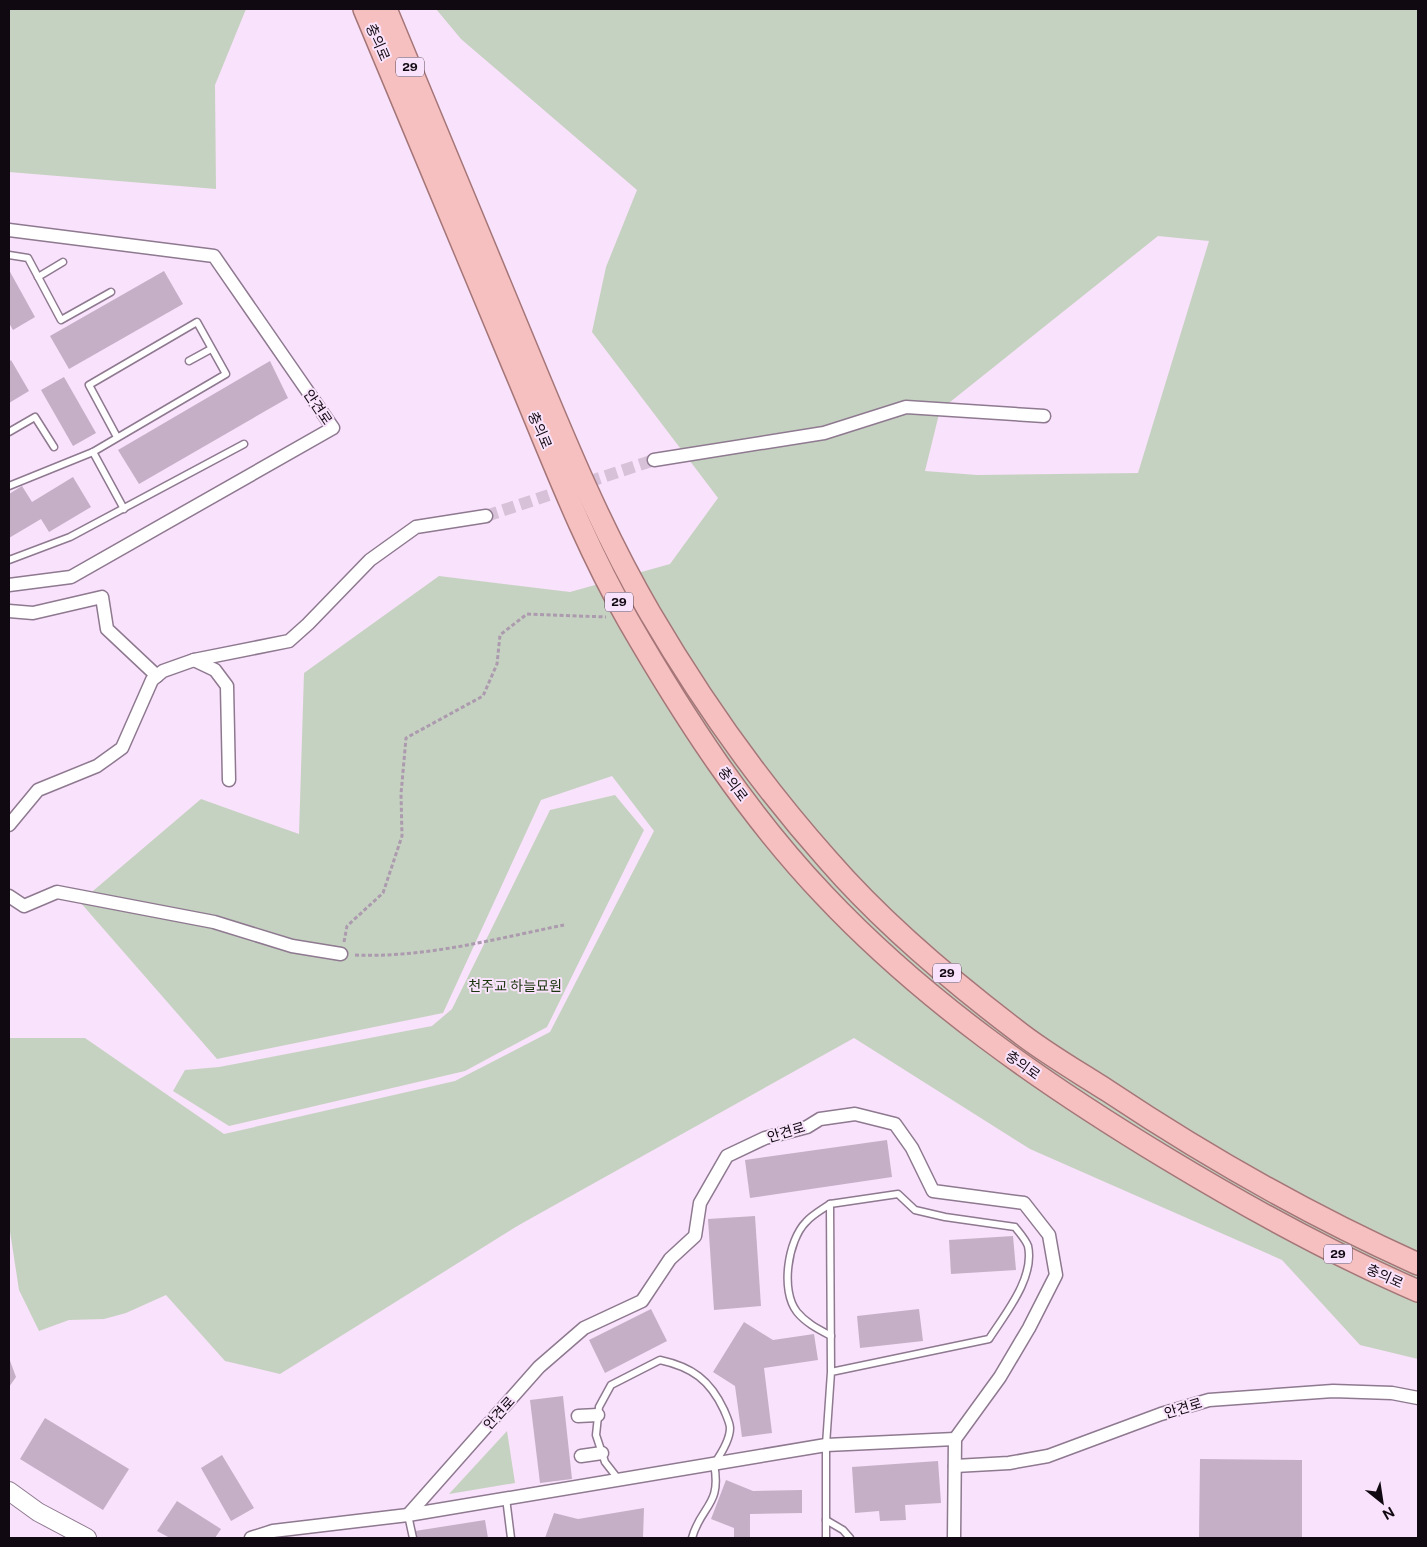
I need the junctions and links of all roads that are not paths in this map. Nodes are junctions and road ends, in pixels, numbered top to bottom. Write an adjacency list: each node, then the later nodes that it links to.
1 (364, 9): 31 (highway, 충의로 / 29)
2 (386, 9): 30 (highway, 충의로 / 29)
3 (9, 230): 21 (street, 안견로)
4 (9, 255): 6 (lane)
5 (63, 262): 6 (lane)
6 (38, 277): 7 (lane)
7 (111, 292)
8 (211, 349): 9 (lane); 12 (lane); 12 (lane)
9 (189, 361)
10 (1044, 416): 16 (street)
11 (9, 432): 14 (lane)
12 (117, 437): 15 (lane)
13 (244, 444): 18 (lane)
14 (54, 447)
15 (93, 452): 17 (lane); 18 (lane)
16 (654, 460)
17 (9, 486)
18 (124, 509): 20 (lane)
19 (486, 516): 23 (street)
20 (9, 560)
21 (9, 585)
22 (9, 611): 24 (street)
23 (194, 660): 24 (street); 25 (street)
24 (157, 676): 26 (street)
25 (229, 780)
26 (9, 825)
27 (9, 896): 28 (street)
28 (341, 954)
29 (830, 1204): 32 (lane); 32 (lane); 33 (lane)
30 (1418, 1264)
31 (1418, 1291)
32 (831, 1336): 33 (lane)
33 (831, 1372): 38 (lane)
34 (1418, 1398): 42 (street, 안견로)
35 (598, 1415): 36 (street); 39 (lane); 41 (lane)
36 (578, 1416)
37 (955, 1439): 38 (street); 42 (street); 46 (street, 안견로)
38 (826, 1445): 41 (street); 47 (lane)
39 (602, 1453): 40 (street); 43 (lane)
40 (581, 1456)
41 (714, 1464): 43 (street); 52 (lane)
42 (955, 1466): 55 (street)
43 (619, 1480): 45 (street)
44 (9, 1491): 48 (main road)
45 (506, 1498): 46 (street); 51 (lane)
46 (408, 1515): 49 (street); 50 (lane)
47 (826, 1520): 53 (lane); 54 (lane)
48 (87, 1538)
49 (252, 1538)
50 (413, 1538)
51 (511, 1538)
52 (692, 1538)
53 (826, 1538)
54 (850, 1538)
55 (954, 1538)

